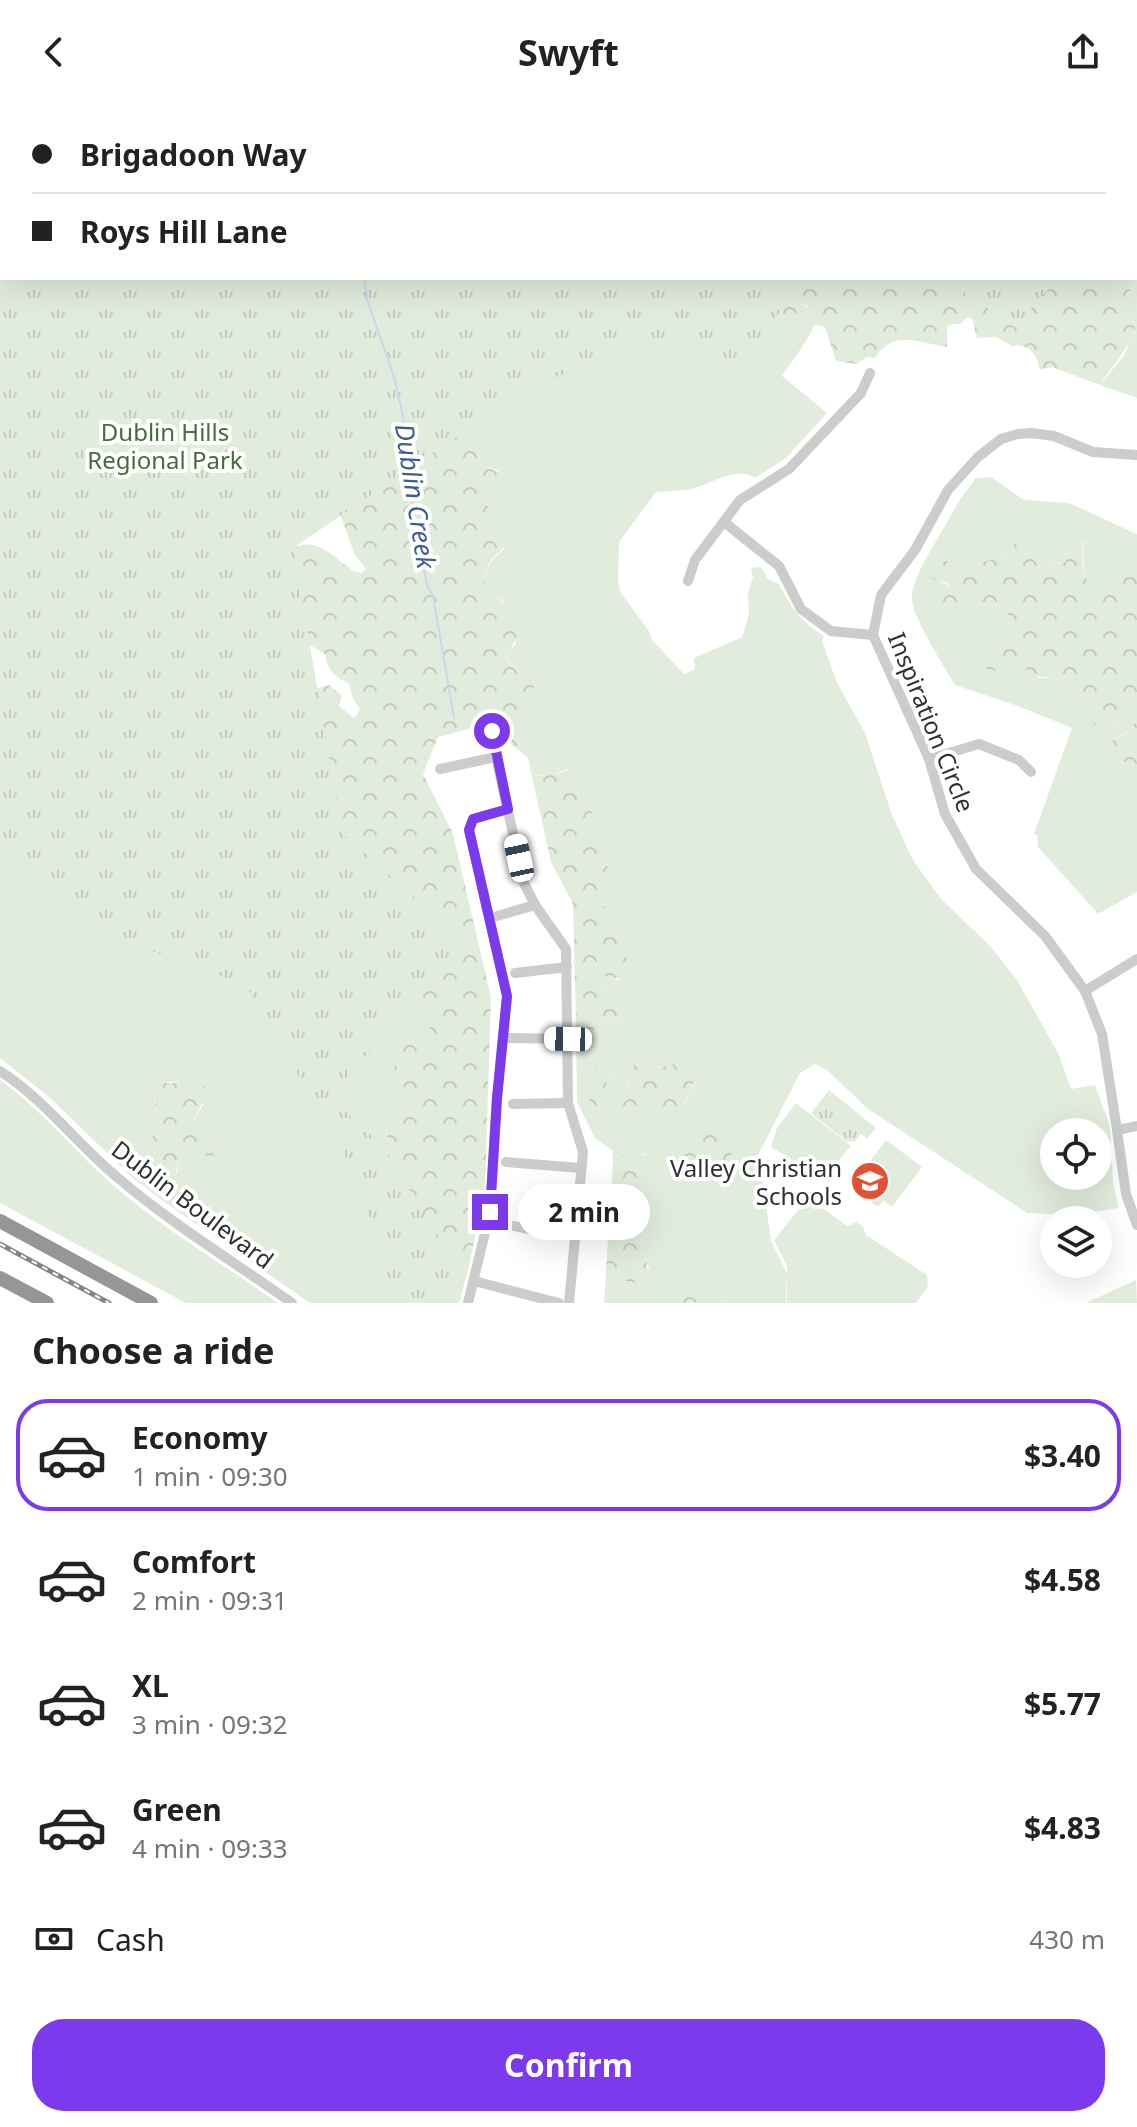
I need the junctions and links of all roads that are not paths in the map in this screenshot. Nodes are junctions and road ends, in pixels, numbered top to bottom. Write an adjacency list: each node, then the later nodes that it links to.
1 (870, 373): 3 (street)
2 (1137, 455): 5 (street, Inspiration Circle)
3 (724, 522): 4 (street); 5 (street)
4 (688, 581)
5 (873, 635): 8 (street, Inspiration Circle)
6 (492, 731): 7 (street)
7 (496, 757): 9 (street); 11 (street)
8 (929, 759): 10 (street); 17 (street, Inspiration Circle)
9 (440, 769)
10 (1031, 772)
11 (508, 809): 12 (street); 18 (street)
12 (535, 905): 13 (street); 15 (street)
13 (497, 916)
14 (1137, 959): 17 (street)
15 (567, 967): 16 (street); 19 (street)
16 (515, 973)
17 (1085, 991): 24 (street, Inspiration Circle)
18 (503, 1038): 19 (street); 28 (street)
19 (568, 1039): 21 (street)
20 (0, 1071): 35 (street, Dublin Boulevard)
21 (568, 1103): 22 (street); 26 (street)
22 (513, 1104)
23 (1137, 1126): 24 (street)
24 (1117, 1130): 29 (street, Inspiration Circle)
25 (506, 1162): 26 (street)
26 (581, 1168): 30 (street)
27 (0, 1221): 34 (highway)
28 (487, 1221): 30 (street); 32 (street)
29 (1137, 1225)
30 (575, 1234): 38 (street)
31 (0, 1278): 33 (highway)
32 (474, 1281): 36 (street); 37 (street)
33 (47, 1303)
34 (151, 1303)
35 (292, 1303)
36 (468, 1303)
37 (559, 1303)
38 (569, 1303)

